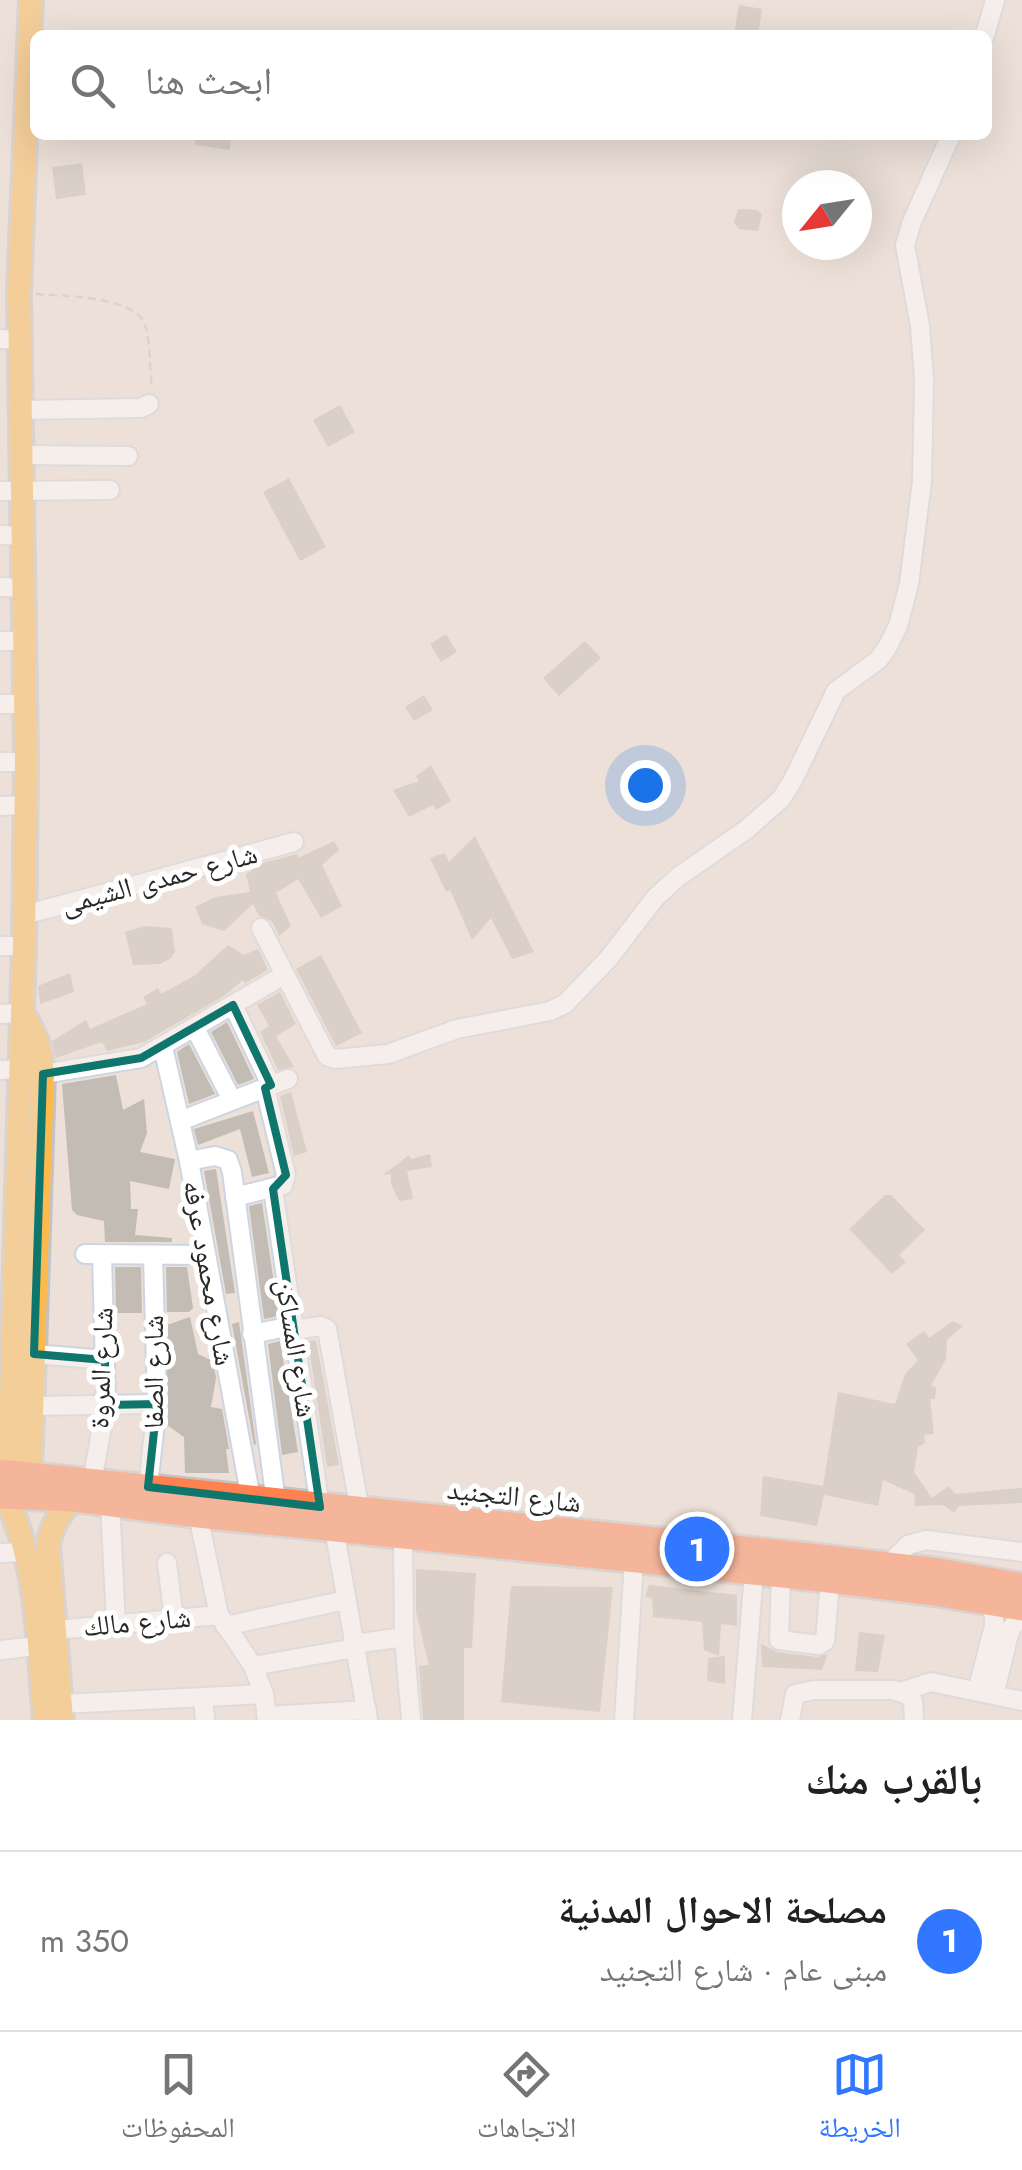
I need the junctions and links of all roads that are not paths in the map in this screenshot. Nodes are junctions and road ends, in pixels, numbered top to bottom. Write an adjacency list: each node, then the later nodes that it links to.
1 (31, 0): 5 (main road)
2 (994, 0): 3 (street)
3 (986, 30)
4 (949, 140): 27 (street)
5 (10, 340): 7 (main road)
6 (149, 404): 7 (street)
7 (20, 410): 8 (main road)
8 (21, 455): 9 (street); 11 (main road)
9 (128, 456)
10 (110, 490): 11 (street)
11 (11, 491): 12 (main road)
12 (12, 536): 14 (main road)
13 (0, 587): 14 (street)
14 (25, 588): 15 (main road)
15 (12, 641): 17 (main road)
16 (0, 704): 17 (street)
17 (26, 704): 19 (main road)
18 (0, 762): 19 (street)
19 (26, 762): 20 (main road)
20 (26, 805): 21 (street); 23 (main road)
21 (0, 806)
22 (294, 842): 23 (street, شارع حمدى الشيمى)
23 (24, 915): 26 (main road)
24 (261, 928): 27 (street)
25 (0, 946): 26 (street)
26 (24, 946): 29 (main road)
27 (284, 974): 28 (street)
28 (233, 1005): 30 (street); 34 (street)
29 (11, 1014): 32 (main road); 33 (main road)
30 (195, 1028): 31 (street); 35 (street)
31 (162, 1047): 33 (street); 36 (street, شارع محمود عرفه)
32 (10, 1070): 37 (main road)
33 (43, 1074): 49 (main road)
34 (275, 1084): 35 (street); 39 (street, شارع المساكن)
35 (232, 1100): 36 (street)
36 (180, 1120): 38 (street, شارع محمود عرفه)
37 (9, 1139): 41 (main road)
38 (189, 1162): 40 (street); 43 (street, شارع محمود عرفه)
39 (273, 1189): 40 (street); 47 (street, شارع المساكن)
40 (235, 1197): 45 (street)
41 (8, 1201): 44 (main road)
42 (153, 1256): 43 (street); 50 (street, شارع المروة); 51 (street, شارع الصفا)
43 (205, 1256): 46 (street, شارع محمود عرفه)
44 (7, 1266): 54 (main road)
45 (250, 1314): 46 (street); 48 (street)
46 (216, 1315): 57 (street, شارع محمود عرفه)
47 (292, 1328): 48 (street); 59 (street, شارع المساكن); 60 (street)
48 (252, 1334): 57 (street)
49 (34, 1354): 50 (street); 53 (main road)
50 (105, 1360): 52 (street, شارع المروة)
51 (157, 1404): 52 (street); 55 (street, شارع الصفا)
52 (106, 1405): 53 (street); 56 (street, شارع المروة)
53 (32, 1406): 54 (main road)
54 (9, 1482): 56 (highway, شارع التجنيد); 64 (main road)
55 (148, 1488): 56 (highway, شارع التجنيد); 57 (highway, شارع التجنيد)
56 (83, 1490): 58 (highway, شارع التجنيد); 82 (main road)
57 (264, 1500): 59 (highway, شارع التجنيد)
58 (110, 1503): 61 (highway, شارع التجنيد); 81 (street)
59 (320, 1506): 60 (highway, شارع التجنيد)
60 (360, 1511): 69 (highway, شارع التجنيد)
61 (198, 1516): 62 (highway, شارع التجنيد); 80 (street)
62 (334, 1530): 63 (highway, شارع التجنيد); 76 (street)
63 (404, 1537): 67 (highway, شارع التجنيد); 83 (street)
64 (26, 1552): 66 (street); 82 (main road)
65 (1022, 1552): 69 (street)
66 (0, 1554)
67 (634, 1561): 71 (highway, شارع التجنيد); 98 (street)
68 (167, 1563): 79 (street)
69 (888, 1565): 70 (highway, شارع التجنيد)
70 (939, 1572): 74 (highway, شارع التجنيد); 75 (highway)
71 (754, 1573): 72 (highway, شارع التجنيد); 99 (street)
72 (781, 1576): 73 (highway, شارع التجنيد); 73 (street)
73 (830, 1580): 77 (highway, شارع التجنيد)
74 (1022, 1586)
75 (1022, 1596)
76 (346, 1600): 80 (street, شارع مالك); 84 (street)
77 (987, 1601): 78 (highway, شارع التجنيد); 88 (street)
78 (1022, 1611): 88 (street)
79 (174, 1619): 80 (street, شارع مالك); 81 (street, شارع مالك)
80 (222, 1620): 86 (street)
81 (116, 1624): 82 (street, شارع مالك)
82 (43, 1636): 85 (street, شارع مالك); 93 (main road)
83 (404, 1638): 84 (street); 97 (street)
84 (354, 1646): 86 (street); 94 (street)
85 (0, 1650)
86 (254, 1666): 89 (street)
87 (900, 1692): 88 (street); 100 (street); 101 (street)
88 (986, 1693): 91 (street)
89 (264, 1694): 90 (street); 95 (street)
90 (203, 1697): 92 (street); 96 (street)
91 (1022, 1701)
92 (127, 1711): 93 (street)
93 (56, 1715)
94 (368, 1715): 95 (street)
95 (267, 1718)
96 (204, 1720)
97 (410, 1720)
98 (624, 1720)
99 (742, 1720)
100 (790, 1720)
101 (914, 1720)

